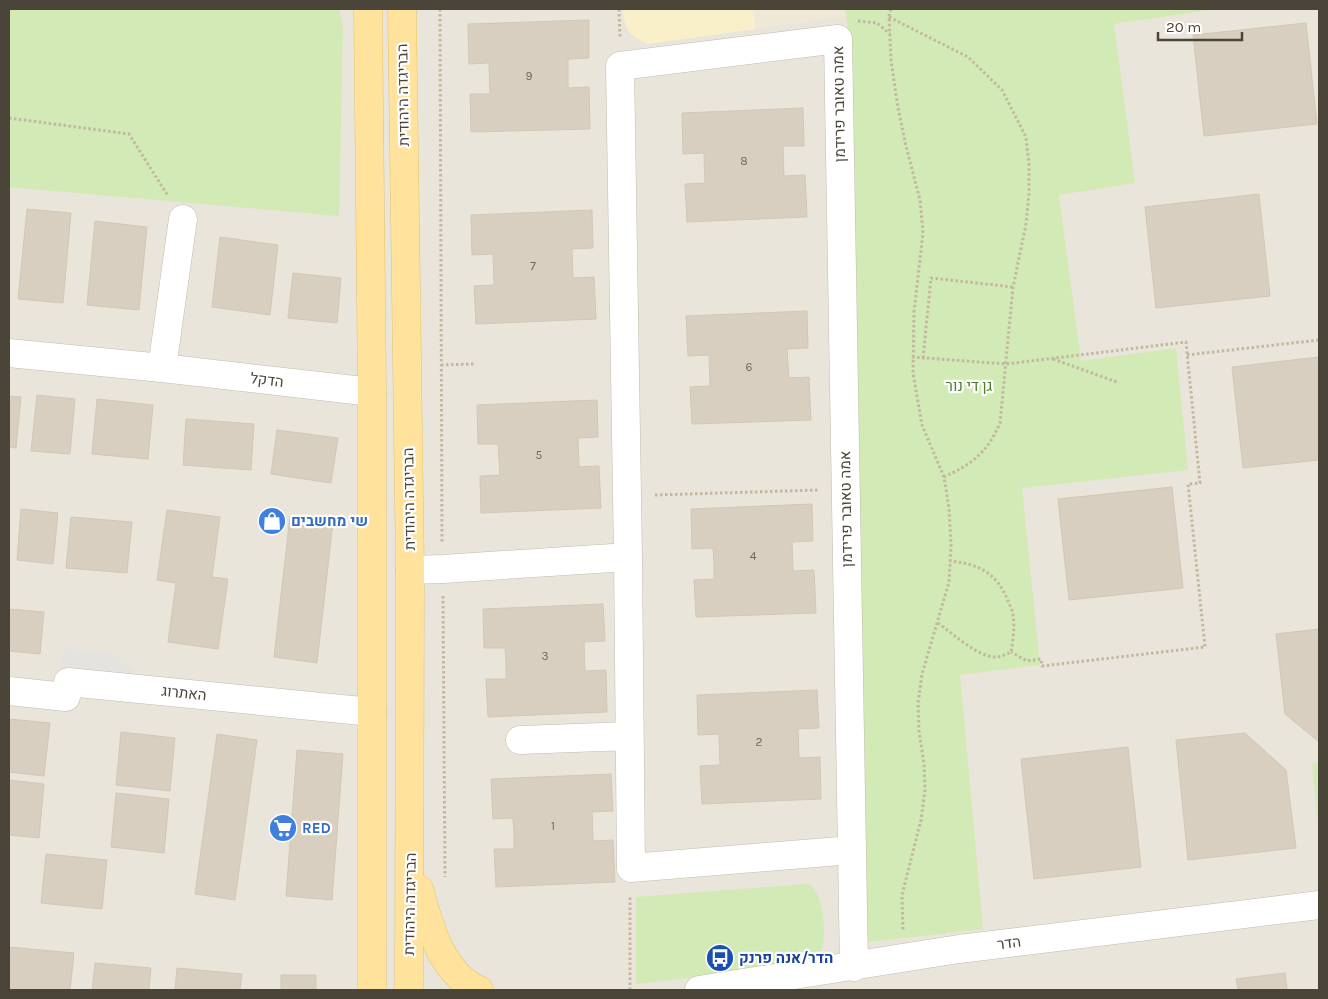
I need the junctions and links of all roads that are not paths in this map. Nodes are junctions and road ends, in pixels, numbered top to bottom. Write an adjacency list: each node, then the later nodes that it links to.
1 (402, 9): 5 (main road, הבריגדה היהודית)
2 (420, 9): 5 (main road)
3 (366, 16): 8 (main road)
4 (183, 219): 7 (street)
5 (404, 238): 10 (main road, הבריגדה היהודית)
6 (9, 353): 7 (street, הדקל)
7 (162, 368): 8 (street, הדקל)
8 (372, 392): 12 (main road)
9 (628, 558): 10 (street); 13 (street, אמה טאובר פרידמן); 16 (street, אמה טאובר פרידמן)
10 (410, 570): 15 (main road, הבריגדה היהודית)
11 (9, 691): 12 (street, האתרוג)
12 (372, 712): 19 (main road)
13 (630, 736): 14 (street); 16 (street, אמה טאובר פרידמן)
14 (520, 740)
15 (410, 833): 20 (main road, הבריגדה היהודית); 21 (main road)
16 (852, 850): 18 (street, אמה טאובר פרידמן)
17 (1319, 905): 18 (street, הדר)
18 (854, 967): 22 (street, הדר)
19 (372, 990)
20 (409, 990)
21 (479, 990)
22 (700, 990)

